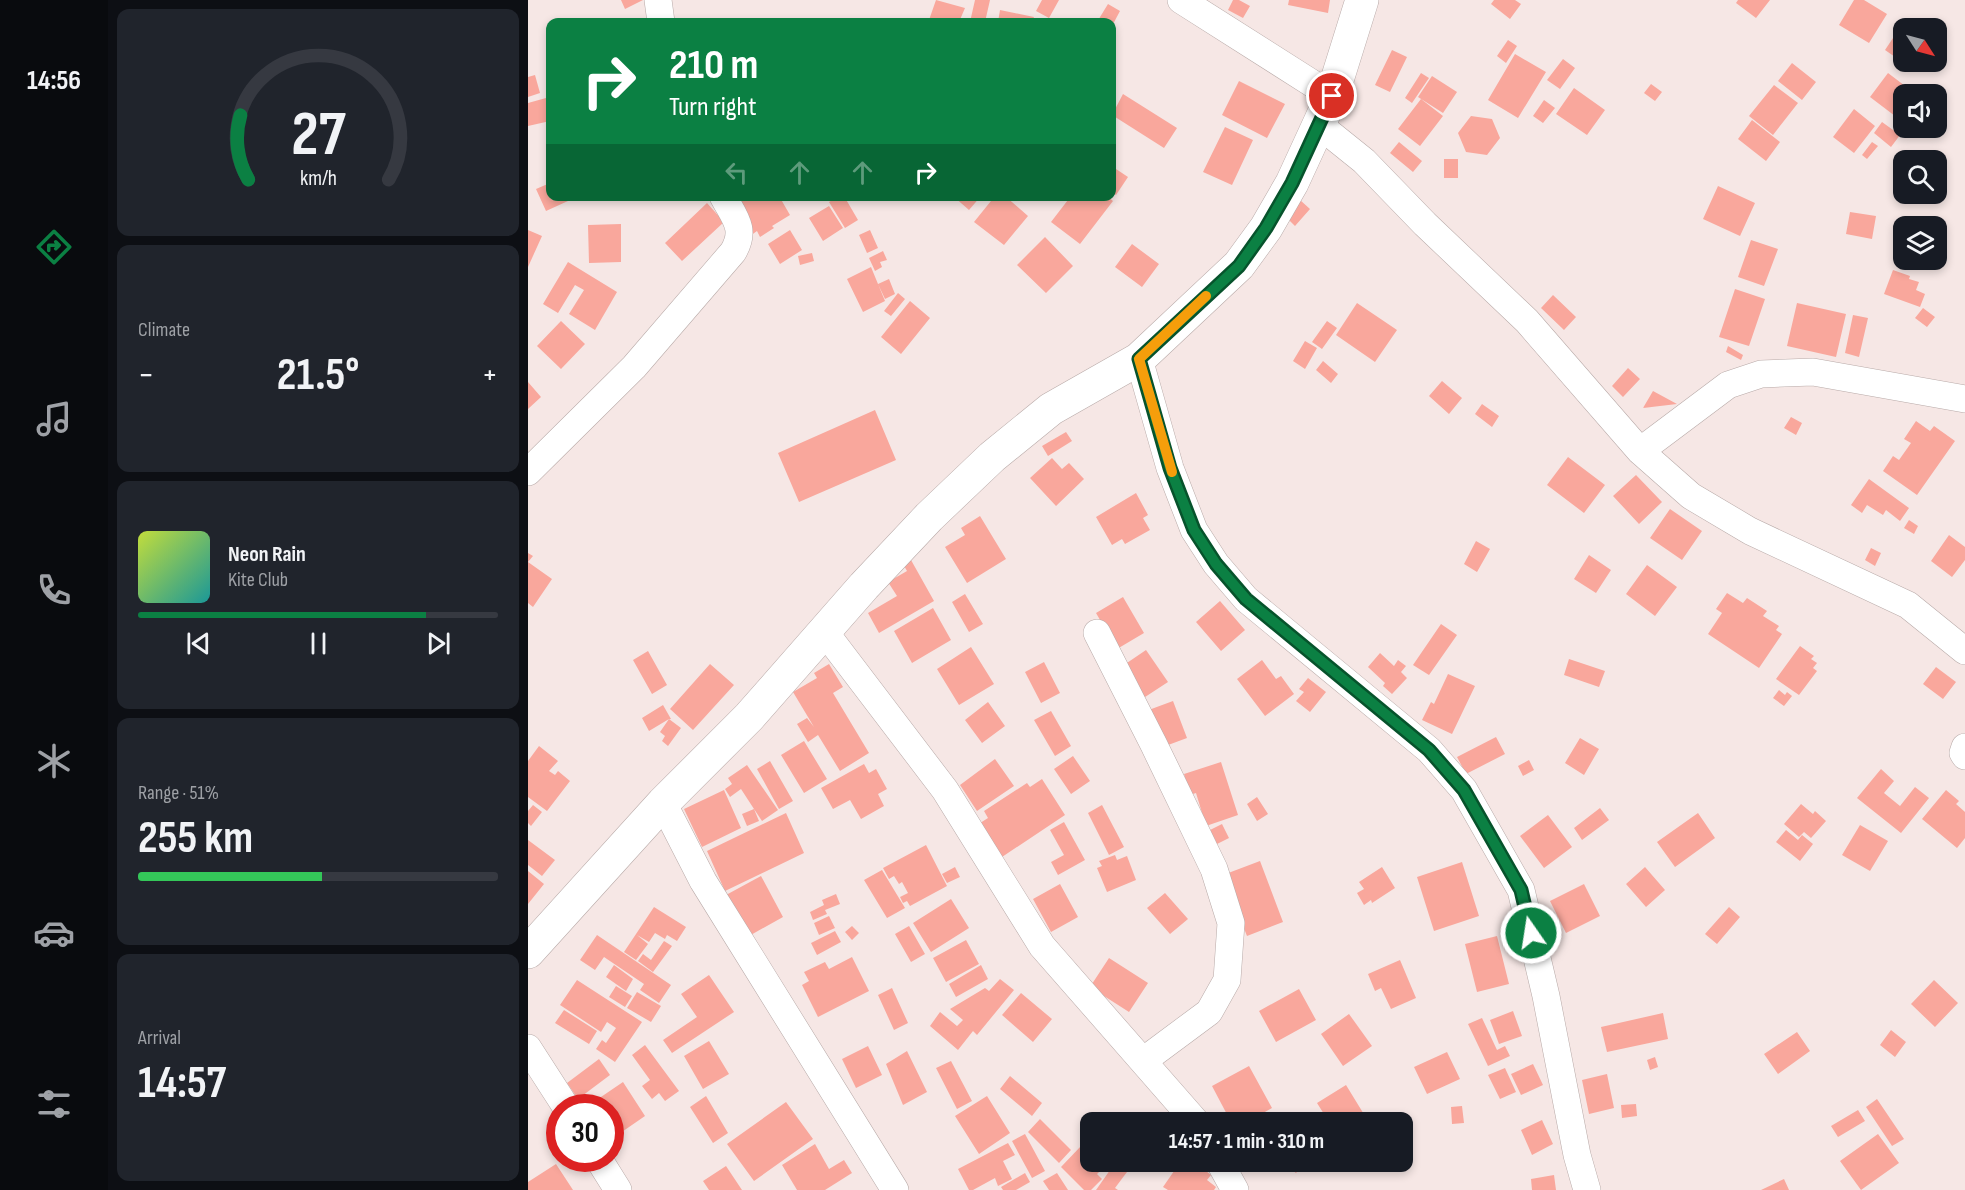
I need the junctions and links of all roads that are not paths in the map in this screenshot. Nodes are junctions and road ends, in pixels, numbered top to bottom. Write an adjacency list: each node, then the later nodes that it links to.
1 (658, 0): 4 (street)
2 (1181, 0): 5 (street)
3 (1362, 0): 5 (street)
4 (660, 18)
5 (1325, 110): 7 (street); 9 (street)
6 (726, 201): 10 (street)
7 (1139, 359): 11 (street); 27 (street)
8 (1965, 399): 9 (street)
9 (1640, 452): 13 (street)
10 (528, 472)
11 (824, 631): 16 (street); 19 (street)
12 (1097, 633): 19 (street)
13 (1965, 651)
14 (1965, 747): 15 (street)
15 (1965, 756)
16 (663, 803): 17 (street); 25 (street)
17 (528, 952)
18 (528, 1048): 20 (street)
19 (1143, 1061): 21 (street)
20 (558, 1094)
21 (1187, 1112)
22 (607, 1172): 24 (street)
23 (1225, 1172): 26 (street)
24 (618, 1190)
25 (895, 1190)
26 (1235, 1190)
27 (1587, 1190)

